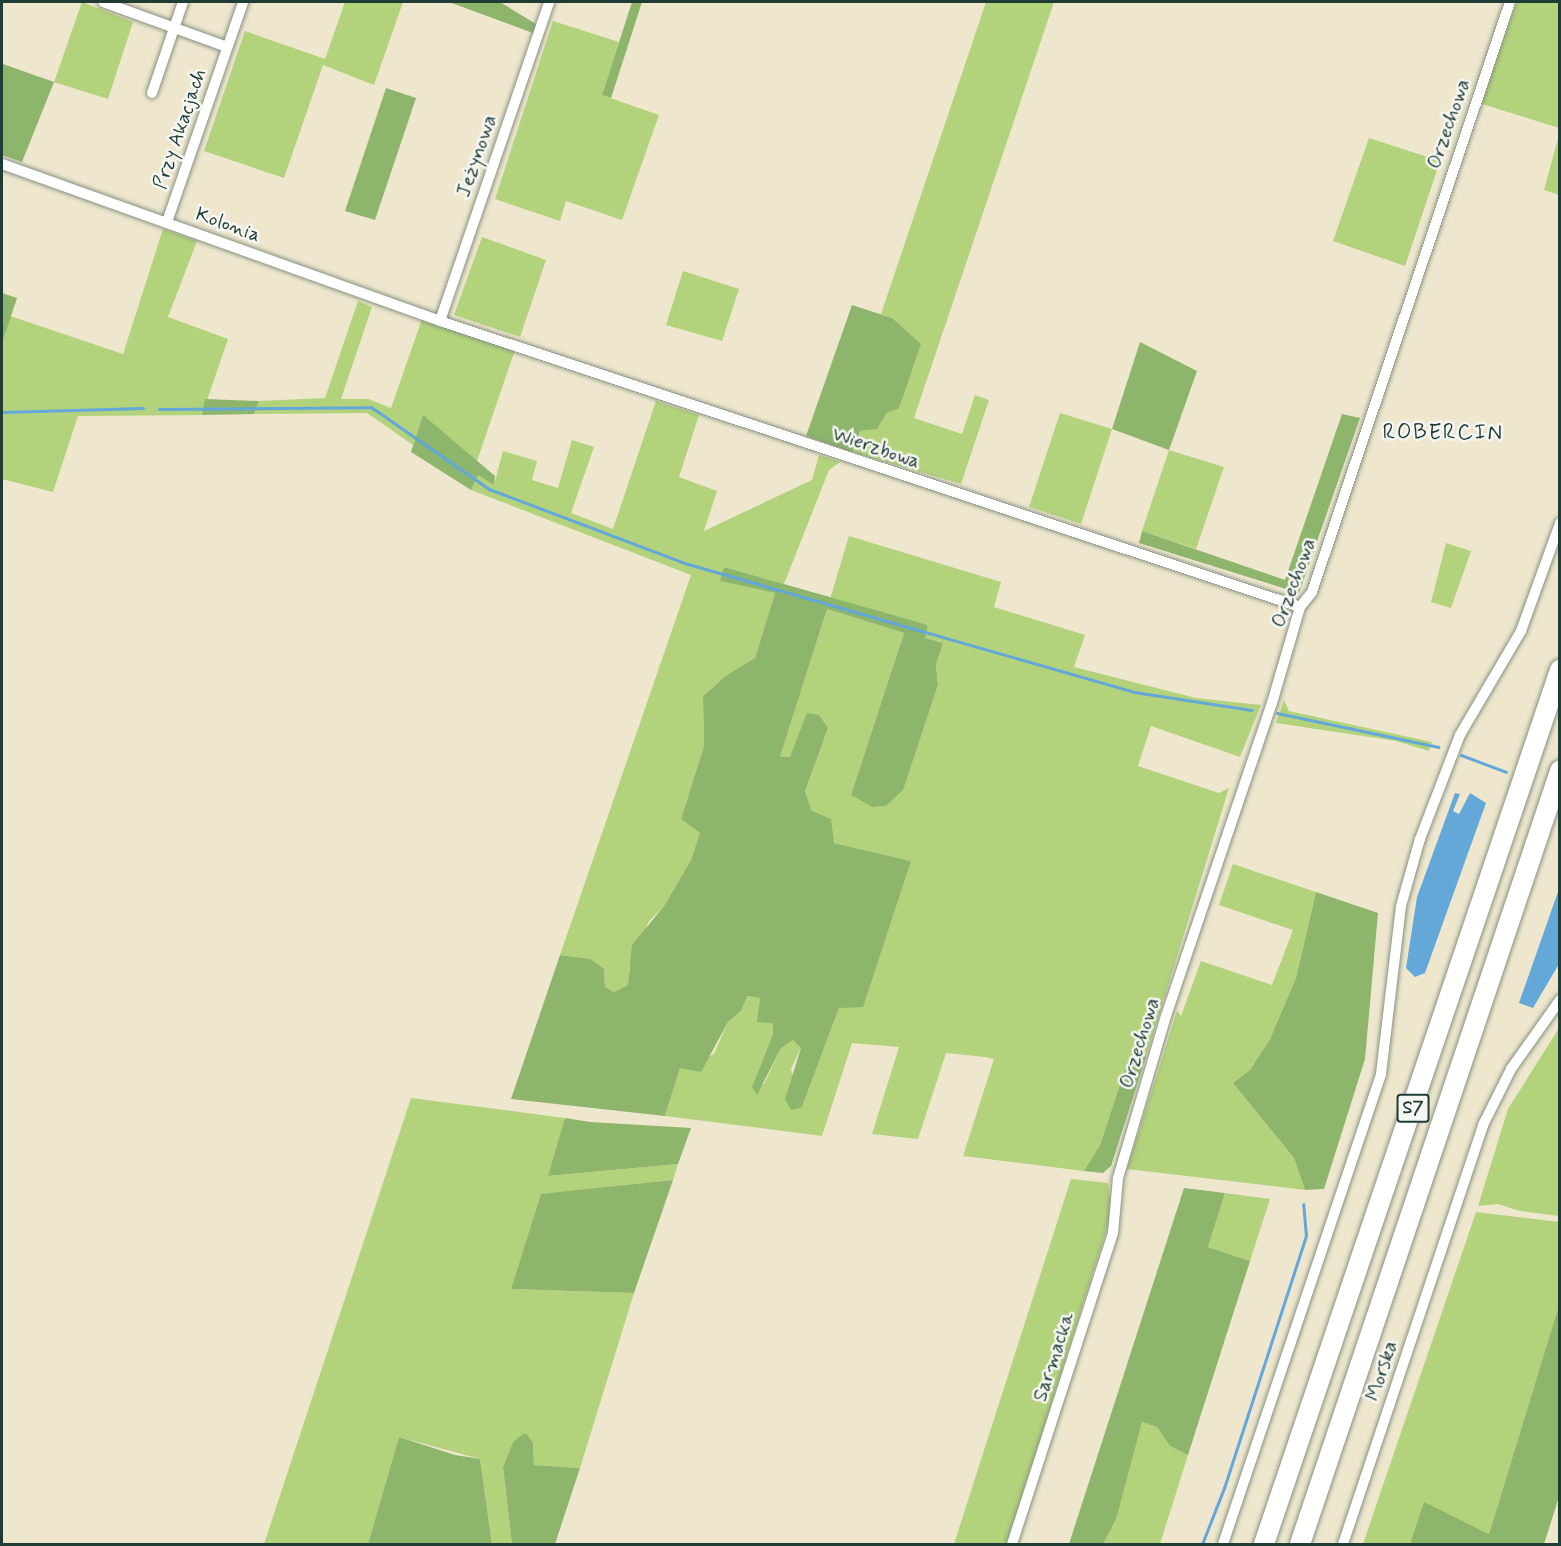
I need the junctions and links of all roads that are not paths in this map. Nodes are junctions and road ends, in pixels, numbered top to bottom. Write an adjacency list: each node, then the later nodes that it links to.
1 (103, 2): 6 (street)
2 (183, 2): 6 (street)
3 (243, 2): 7 (street, Przy Akacjach)
4 (549, 2): 11 (street, Jeżynowa)
5 (1510, 2): 13 (street, Orzechowa)
6 (174, 28): 7 (street); 8 (street)
7 (227, 47): 10 (street, Przy Akacjach)
8 (152, 93)
9 (2, 164): 10 (street, Kolonia)
10 (167, 222): 11 (street, Kolonia)
11 (440, 321): 13 (street, Wierzbowa)
12 (1560, 523): 19 (street)
13 (1300, 607): 17 (street, Orzechowa)
14 (1560, 670): 20 (highway, S7)
15 (1560, 771): 21 (highway, S7)
16 (1560, 1000): 22 (street, Morska)
17 (1118, 1178): 18 (street, Sarmacka)
18 (1012, 1545)
19 (1223, 1545)
20 (1264, 1545)
21 (1300, 1545)
22 (1343, 1545)

